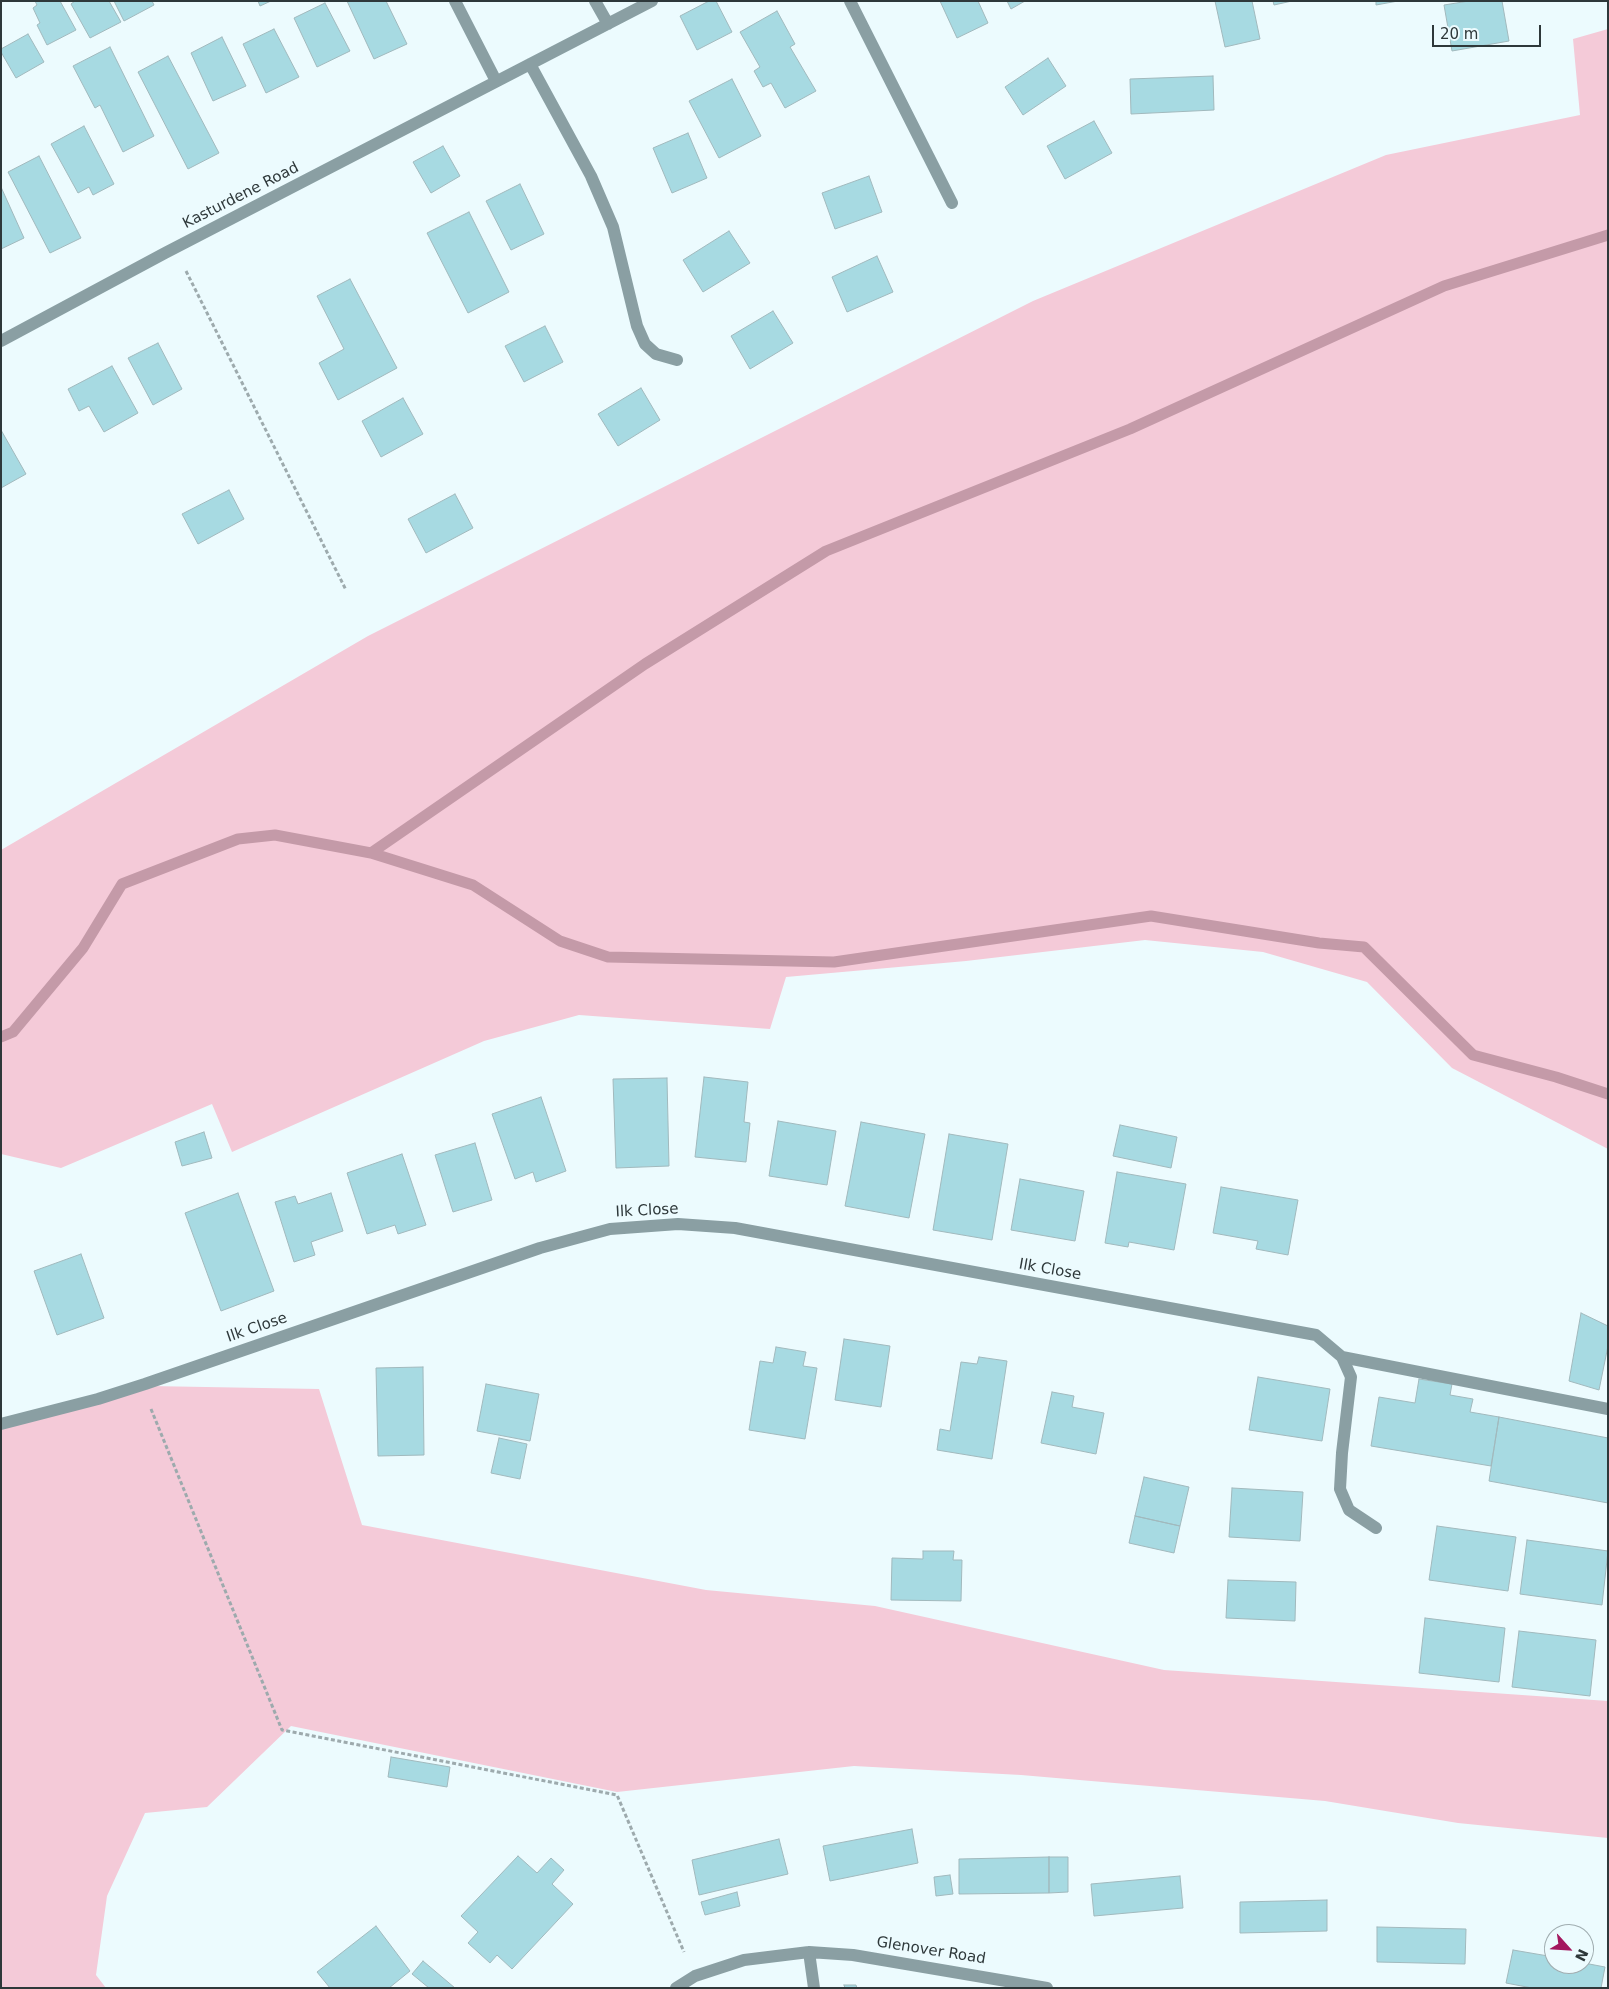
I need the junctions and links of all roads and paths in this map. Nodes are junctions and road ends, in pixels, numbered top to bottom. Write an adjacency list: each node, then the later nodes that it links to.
1 (455, 1): 7 (street)
2 (596, 1): 5 (street)
3 (652, 1): 5 (street, Kasturdene Road)
4 (850, 1): 8 (street)
5 (608, 24): 6 (street, Kasturdene Road)
6 (530, 64): 7 (street, Kasturdene Road); 11 (street)
7 (496, 81): 9 (street, Kasturdene Road)
8 (952, 203)
9 (175, 248): 10 (street, Kasturdene Road); 12 (path)
10 (1, 341)
11 (677, 360)
12 (346, 590)
13 (1342, 1357): 14 (street); 16 (street, Ilk Close); 17 (street)
14 (1608, 1409)
15 (152, 1410): 19 (path)
16 (1, 1424)
17 (1376, 1528)
18 (809, 1952): 19 (street, Glenover Road); 21 (street); 22 (street, Glenover Road)
19 (695, 1976): 20 (street, Glenover Road)
20 (676, 1988)
21 (814, 1988)
22 (1047, 1988)

